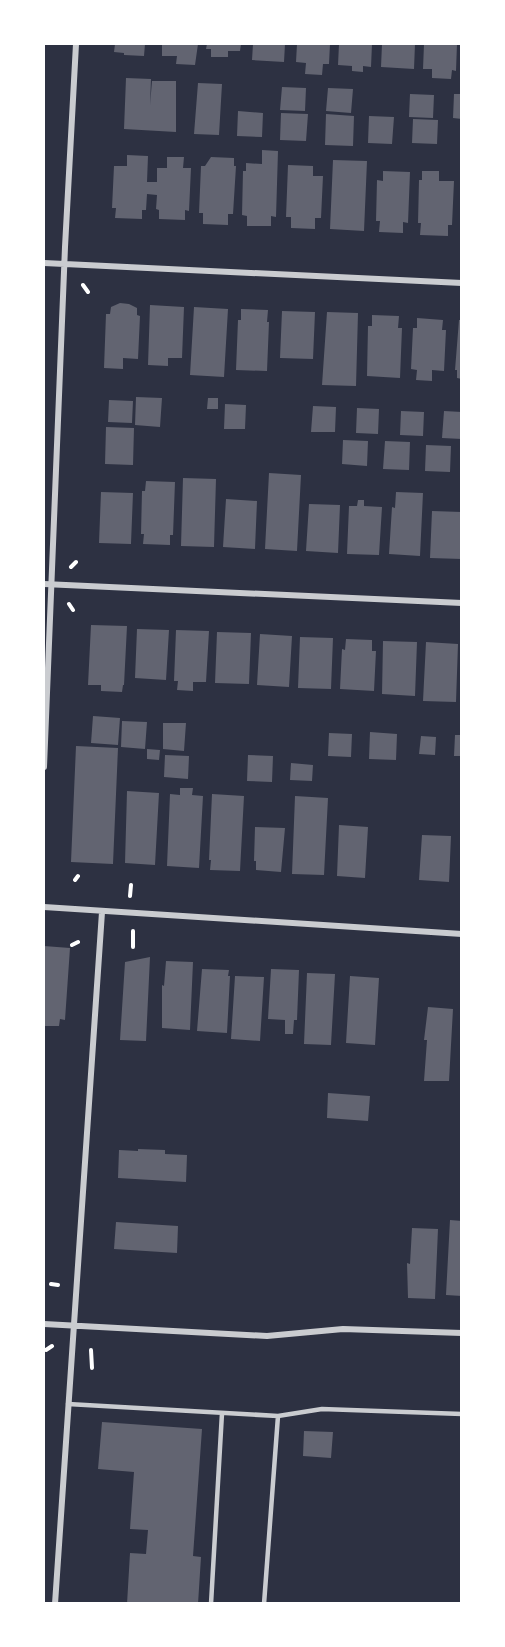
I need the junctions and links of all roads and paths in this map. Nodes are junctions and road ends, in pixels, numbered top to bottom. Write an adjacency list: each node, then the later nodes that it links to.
1 (76, 44): 3 (street)
2 (44, 263): 3 (street)
3 (65, 264): 4 (street); 9 (street)
4 (462, 283)
5 (83, 285): 6 (path)
6 (88, 292)
7 (76, 562): 8 (path)
8 (71, 567)
9 (47, 584): 10 (street); 13 (street)
10 (462, 603)
11 (69, 604): 12 (path)
12 (74, 610)
13 (44, 767)
14 (130, 885): 15 (path)
15 (129, 896)
16 (44, 907): 17 (street)
17 (102, 912): 19 (street); 26 (street)
18 (133, 931): 22 (path)
19 (462, 934)
20 (78, 942): 21 (path)
21 (72, 945)
22 (133, 947)
23 (51, 1284): 24 (path)
24 (58, 1285)
25 (44, 1324): 26 (street)
26 (73, 1326): 27 (street); 32 (street)
27 (462, 1333)
28 (52, 1346): 29 (path)
29 (46, 1350)
30 (92, 1350): 31 (path)
31 (92, 1368)
32 (68, 1404): 33 (lane); 36 (street)
33 (222, 1413): 35 (lane); 37 (lane)
34 (462, 1414): 35 (lane)
35 (278, 1416): 38 (lane)
36 (55, 1604)
37 (211, 1604)
38 (264, 1604)

